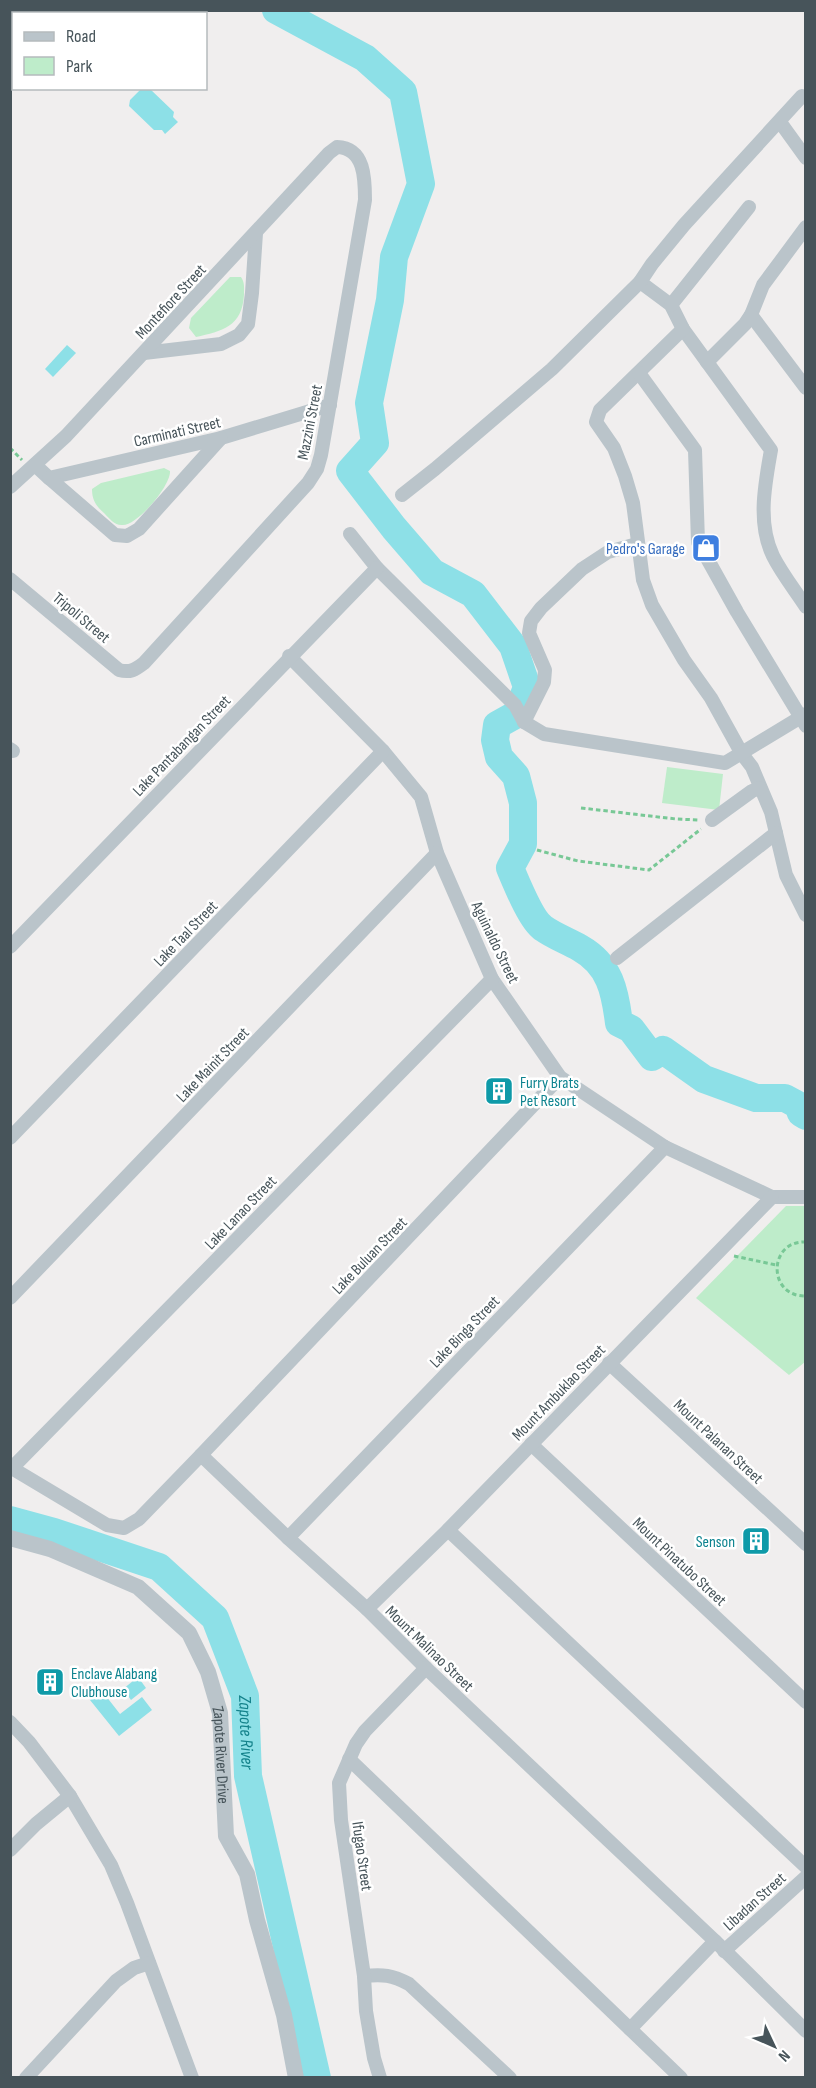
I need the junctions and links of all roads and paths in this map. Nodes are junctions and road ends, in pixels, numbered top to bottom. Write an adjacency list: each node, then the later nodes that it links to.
1 (802, 96): 2 (street)
2 (780, 122): 4 (street); 8 (street)
3 (352, 152): 7 (street, Montefiore Street); 16 (street, Mazzini Street)
4 (806, 158)
5 (749, 207): 9 (street)
6 (806, 227): 10 (street)
7 (256, 233): 12 (street, Montefiore Street); 12 (street)
8 (640, 282): 9 (street); 21 (street)
9 (671, 305): 11 (street)
10 (751, 315): 13 (street); 15 (street)
11 (683, 329): 13 (street); 14 (street)
12 (144, 353): 18 (street, Montefiore Street)
13 (707, 362): 26 (street)
14 (639, 373): 23 (street); 30 (street)
15 (806, 388)
16 (330, 405): 17 (street, Carminati Street); 28 (street, Mazzini Street)
17 (221, 438): 19 (street, Carminati Street); 19 (street)
18 (35, 465): 19 (street); 20 (street, Montefiore Street)
19 (50, 478)
20 (10, 487)
21 (402, 495)
22 (350, 534): 24 (street)
23 (637, 544): 29 (street); 32 (street)
24 (377, 568): 27 (street, Lake Pantabangan Street); 29 (street)
25 (10, 579): 28 (street, Tripoli Street)
26 (806, 607)
27 (289, 656): 31 (street, Aguinaldo Street); 40 (street, Lake Pantabangan Street)
28 (135, 670)
29 (520, 715): 32 (street)
30 (804, 719): 32 (street)
31 (383, 751): 38 (street, Aguinaldo Street); 44 (street, Lake Taal Street)
32 (741, 754): 33 (street)
33 (760, 788): 35 (street); 36 (street)
34 (581, 808): 35 (path)
35 (712, 820): 37 (path)
36 (776, 833): 39 (street); 41 (street)
37 (537, 850)
38 (437, 853): 42 (street, Aguinaldo Street); 52 (street, Lake Mainit Street)
39 (806, 915)
40 (10, 947)
41 (617, 958)
42 (492, 979): 43 (street, Aguinaldo Street); 56 (street, Lake Lanao Street)
43 (560, 1077): 45 (street, Aguinaldo Street); 55 (street, Lake Buluan Street)
44 (10, 1138)
45 (665, 1147): 46 (street, Aguinaldo Street); 59 (street, Lake Binga Street)
46 (772, 1197): 47 (street, Aguinaldo Street); 49 (street, Mount Ambuklao Street)
47 (806, 1197)
48 (806, 1242): 50 (path)
49 (718, 1252): 50 (path); 53 (street, Mount Ambuklao Street)
50 (776, 1265): 51 (path)
51 (806, 1296)
52 (10, 1298)
53 (609, 1363): 54 (street, Mount Ambuklao Street); 60 (street, Mount Palanan Street)
54 (531, 1444): 57 (street, Mount Ambuklao Street); 63 (street, Mount Pinatubo Street)
55 (201, 1455): 56 (street); 59 (street, Mount Malinao Street)
56 (11, 1468)
57 (448, 1530): 61 (street, Mount Ambuklao Street); 68 (street)
58 (10, 1538): 77 (street, Zapote River Drive)
59 (288, 1538): 61 (street, Mount Malinao Street)
60 (806, 1544)
61 (367, 1609): 62 (street, Mount Malinao Street)
62 (426, 1668): 65 (street, Ifugao Street); 70 (street, Mount Malinao Street)
63 (806, 1702)
64 (10, 1722): 66 (street)
65 (349, 1759): 72 (street, Ifugao Street); 73 (street)
66 (70, 1796): 67 (street); 71 (street)
67 (10, 1850)
68 (806, 1867)
69 (806, 1876): 70 (street, Libadan Street)
70 (719, 1946): 73 (street, Libadan Street); 74 (street, Mount Malinao Street)
71 (149, 1963): 75 (street); 76 (street)
72 (364, 1976): 78 (street, Ifugao Street); 79 (street)
73 (630, 2029): 80 (street)
74 (806, 2031)
75 (26, 2078)
76 (192, 2078)
77 (296, 2078)
78 (381, 2078)
79 (510, 2078)
80 (681, 2078)

